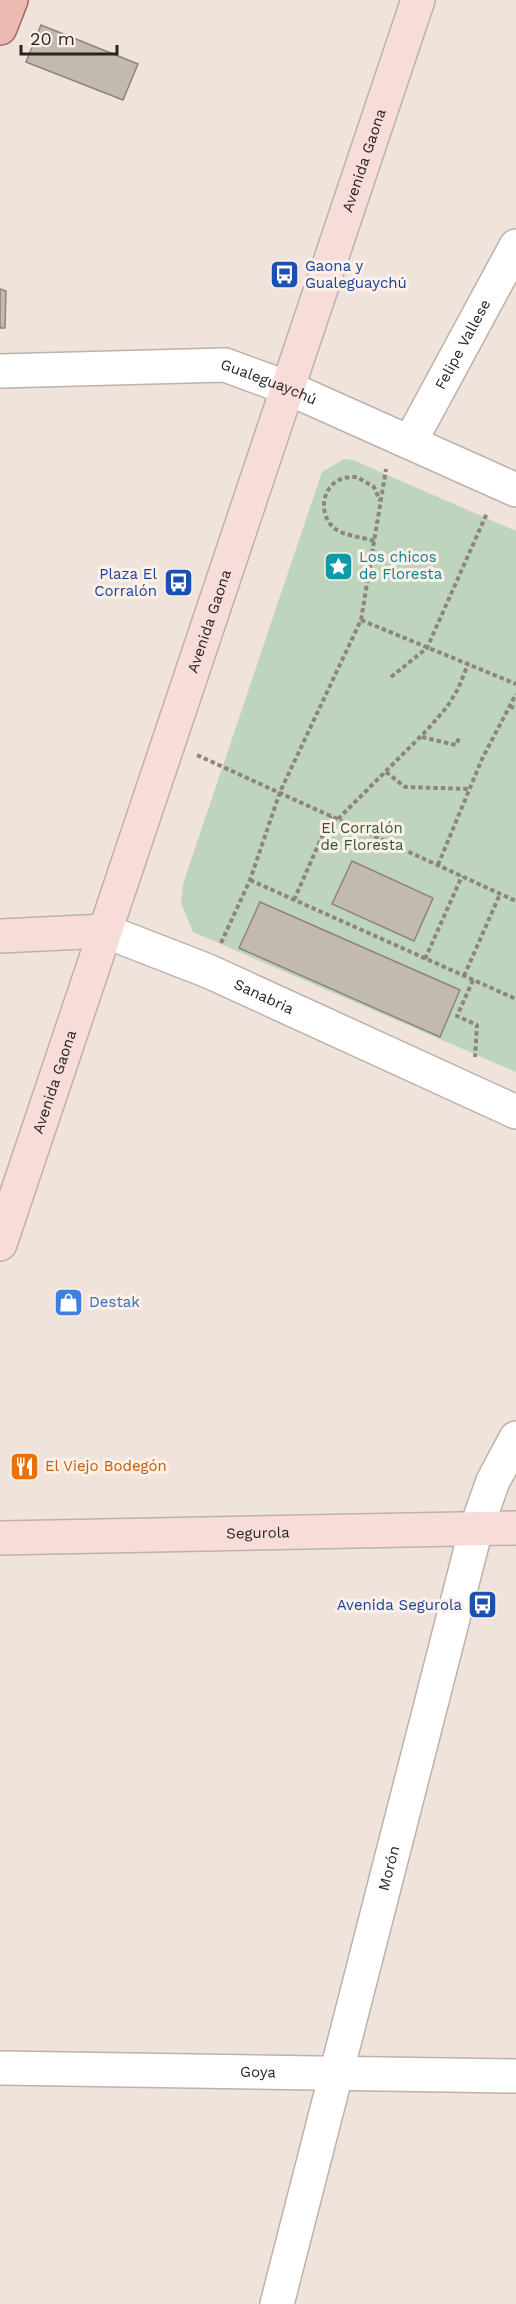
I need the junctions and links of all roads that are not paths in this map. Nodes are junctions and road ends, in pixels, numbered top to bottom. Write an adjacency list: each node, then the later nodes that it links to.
1 (11, 0): 3 (main road)
2 (418, 0): 6 (main road, Avenida Gaona)
3 (0, 28)
4 (516, 246): 7 (street, Felipe Vallese)
5 (0, 371): 6 (street, Gualeguaychú)
6 (288, 388): 7 (street, Gualeguaychú); 9 (main road, Avenida Gaona)
7 (401, 438): 8 (street, Gualeguaychú)
8 (508, 487)
9 (105, 931): 10 (main road, Sanabria); 11 (street, Sanabria); 12 (main road, Avenida Gaona)
10 (0, 936)
11 (516, 1112)
12 (0, 1244)
13 (516, 1438): 15 (street, Morón)
14 (516, 1528): 15 (main road, Segurola)
15 (476, 1529): 16 (main road, Segurola); 18 (street, Morón)
16 (0, 1538)
17 (0, 2068): 18 (street, Goya)
18 (335, 2074): 19 (street, Goya); 20 (street, Morón)
19 (516, 2076)
20 (277, 2304)

